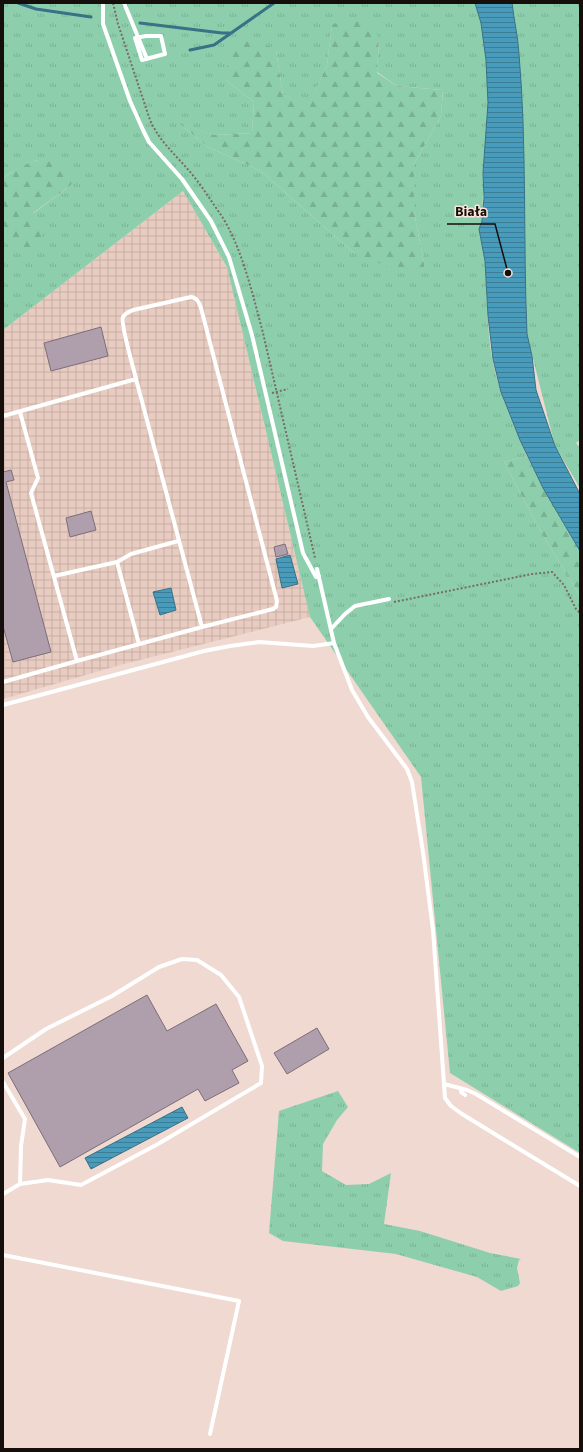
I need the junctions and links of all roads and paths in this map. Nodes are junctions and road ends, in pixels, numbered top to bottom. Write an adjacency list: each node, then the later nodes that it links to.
1 (103, 3): 13 (lane)
2 (124, 3): 3 (lane)
3 (138, 37): 3 (lane)
4 (136, 379): 7 (lane); 9 (lane); 16 (lane)
5 (288, 390): 6 (path)
6 (275, 392)
7 (20, 412): 8 (lane); 12 (lane)
8 (3, 416)
9 (178, 541): 10 (lane); 16 (lane)
10 (117, 562): 12 (lane); 19 (lane)
11 (317, 569): 13 (lane)
12 (54, 576): 20 (lane)
13 (319, 576): 17 (lane)
14 (389, 599): 15 (path); 17 (lane)
15 (580, 613)
16 (202, 627): 19 (lane)
17 (331, 629): 18 (lane)
18 (334, 643): 22 (lane); 25 (lane)
19 (140, 644): 20 (lane)
20 (77, 661): 21 (lane)
21 (3, 682)
22 (3, 705)
23 (3, 1058): 29 (lane)
24 (3, 1082): 29 (lane)
25 (444, 1084): 26 (lane); 30 (lane)
26 (462, 1089): 27 (lane); 28 (lane)
27 (465, 1095)
28 (580, 1157)
29 (20, 1184): 31 (lane)
30 (580, 1186)
31 (3, 1194)
32 (3, 1255): 33 (lane)
33 (210, 1434)

